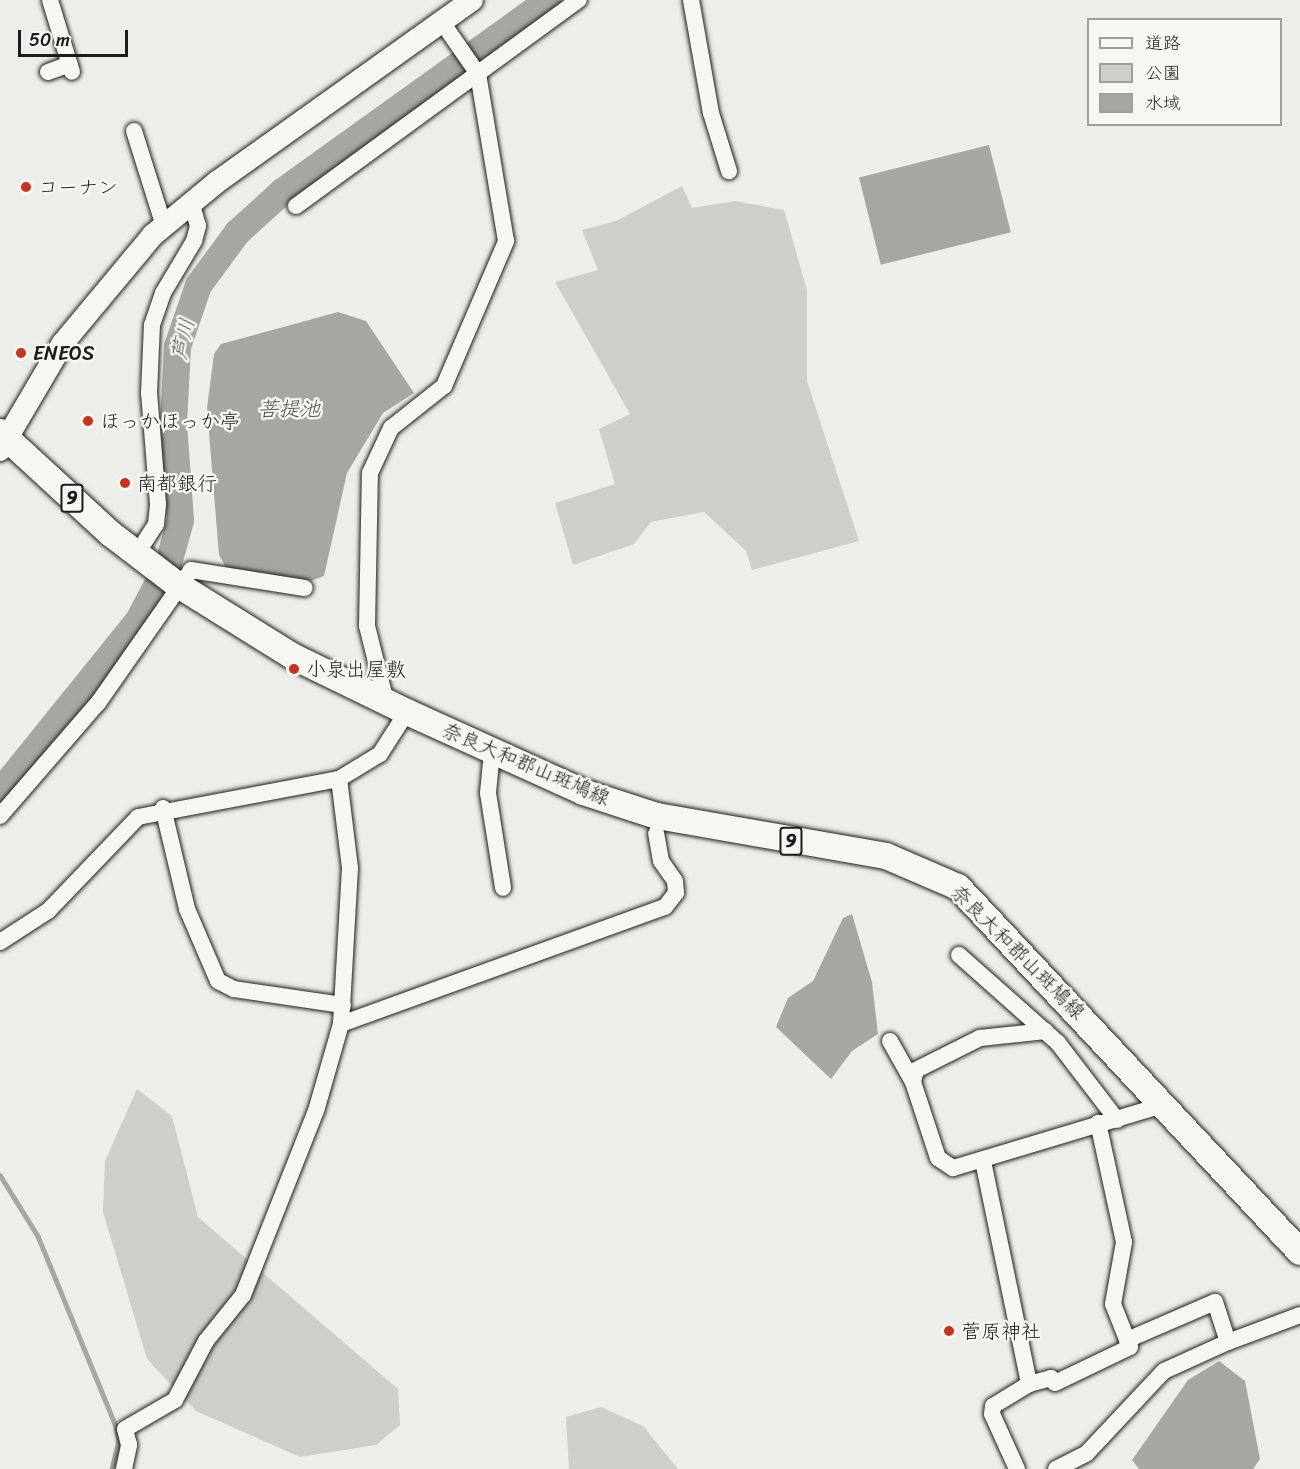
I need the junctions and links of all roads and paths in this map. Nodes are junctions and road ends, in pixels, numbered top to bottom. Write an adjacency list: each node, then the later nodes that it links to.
1 (50, 0): 6 (street)
2 (472, 0): 5 (street)
3 (579, 0): 7 (street)
4 (691, 0): 9 (street)
5 (442, 22): 7 (street); 10 (street)
6 (48, 72)
7 (478, 74): 11 (street); 17 (street)
8 (134, 131): 12 (street)
9 (729, 171)
10 (191, 202): 12 (street); 14 (street)
11 (296, 206)
12 (164, 225): 13 (street)
13 (2, 440): 14 (main road, 奈良大和郡山斑鳩線 / 9)
14 (140, 558): 15 (main road, 奈良大和郡山斑鳩線 / 9)
15 (178, 585): 16 (street); 17 (main road, 奈良大和郡山斑鳩線 / 9); 21 (street)
16 (305, 588)
17 (396, 707): 18 (main road, 奈良大和郡山斑鳩線 / 9); 19 (street)
18 (492, 752): 23 (street); 31 (main road, 奈良大和郡山斑鳩線 / 9)
19 (339, 779): 20 (street); 26 (street)
20 (163, 808): 24 (street); 26 (street)
21 (0, 816)
22 (656, 833): 27 (street)
23 (503, 888)
24 (0, 942)
25 (959, 955): 28 (street)
26 (343, 1005): 27 (street)
27 (342, 1024): 40 (street)
28 (1046, 1031): 30 (street); 32 (street)
29 (890, 1041): 30 (street)
30 (913, 1082): 34 (street)
31 (1166, 1104): 32 (street); 35 (main road, 奈良大和郡山斑鳩線 / 9)
32 (1117, 1120): 33 (street)
33 (1098, 1123): 34 (street); 37 (street)
34 (983, 1161): 39 (street)
35 (1300, 1252)
36 (1300, 1315): 38 (street)
37 (1126, 1340): 38 (street); 39 (street)
38 (1228, 1342): 42 (street)
39 (1029, 1384): 41 (street)
40 (123, 1469)
41 (1017, 1469)
42 (1056, 1469)

